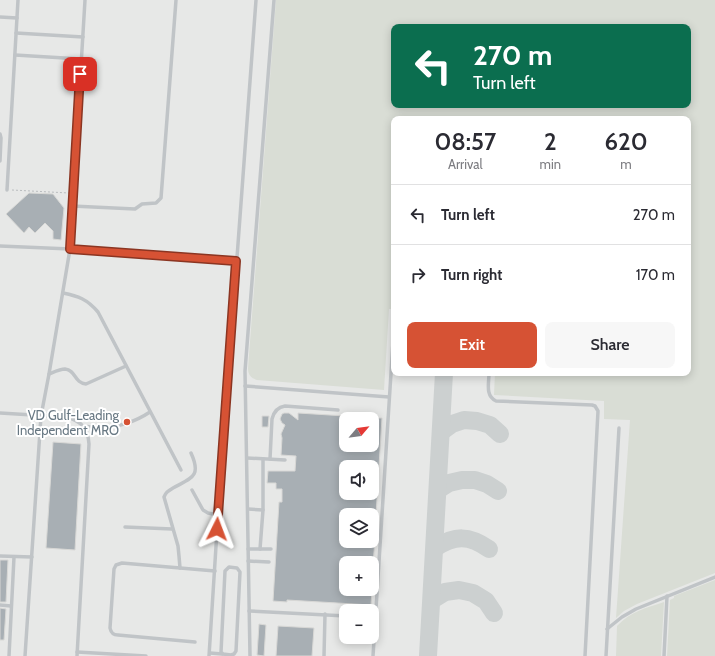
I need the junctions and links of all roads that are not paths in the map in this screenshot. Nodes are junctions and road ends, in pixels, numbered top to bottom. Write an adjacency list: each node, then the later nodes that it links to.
1 (18, 0): 7 (lane)
2 (85, 0): 9 (lane)
3 (176, 0): 15 (lane)
4 (256, 0): 18 (lane)
5 (274, 0): 24 (lane)
6 (0, 17): 7 (lane)
7 (17, 18): 8 (lane)
8 (16, 33): 9 (lane); 10 (lane)
9 (83, 37): 11 (lane)
10 (15, 55): 11 (lane); 14 (lane)
11 (81, 59): 15 (lane)
12 (0, 134): 13 (lane)
13 (0, 161)
14 (7, 190)
15 (72, 206): 17 (lane)
16 (0, 246): 17 (lane)
17 (70, 249): 18 (lane); 19 (lane)
18 (236, 261): 41 (lane)
19 (63, 293): 20 (lane); 22 (lane)
20 (126, 366): 22 (lane); 27 (lane)
21 (391, 369): 25 (lane)
22 (49, 374): 29 (lane)
23 (489, 376): 74 (lane)
24 (246, 386): 25 (lane); 33 (lane)
25 (389, 397): 56 (lane)
26 (338, 410): 35 (lane)
27 (150, 412): 30 (lane); 37 (lane)
28 (0, 413): 29 (lane)
29 (41, 416): 30 (lane); 49 (lane)
30 (83, 426): 65 (lane)
31 (619, 428): 62 (lane)
32 (191, 453): 43 (lane)
33 (247, 458): 34 (lane); 39 (lane)
34 (262, 459): 35 (lane); 40 (lane)
35 (270, 459): 36 (lane)
36 (285, 460)
37 (181, 470)
38 (192, 490): 41 (lane)
39 (248, 509): 40 (lane); 44 (lane)
40 (263, 510): 45 (lane)
41 (218, 515): 53 (lane)
42 (125, 527): 43 (lane)
43 (172, 529): 52 (lane)
44 (248, 549): 45 (lane); 50 (lane)
45 (260, 549): 46 (lane)
46 (271, 549)
47 (0, 556): 48 (lane)
48 (14, 557): 49 (lane); 58 (lane)
49 (32, 558): 69 (lane)
50 (248, 561): 51 (lane); 59 (lane)
51 (269, 562)
52 (180, 568): 53 (lane); 63 (lane)
53 (215, 571): 66 (lane)
54 (715, 577): 55 (lane)
55 (668, 596): 62 (lane); 76 (lane)
56 (375, 604)
57 (0, 605): 58 (lane)
58 (11, 606): 68 (lane)
59 (249, 611): 60 (lane); 71 (lane)
60 (325, 614): 61 (lane); 72 (lane)
61 (339, 615)
62 (607, 629): 75 (lane)
63 (195, 642)
64 (373, 644): 73 (lane)
65 (77, 654): 70 (lane)
66 (210, 654): 67 (lane)
67 (222, 654): 67 (lane)
68 (9, 656)
69 (25, 656)
70 (146, 656)
71 (250, 656)
72 (324, 656)
73 (373, 656)
74 (585, 656)
75 (606, 656)
76 (664, 656)

